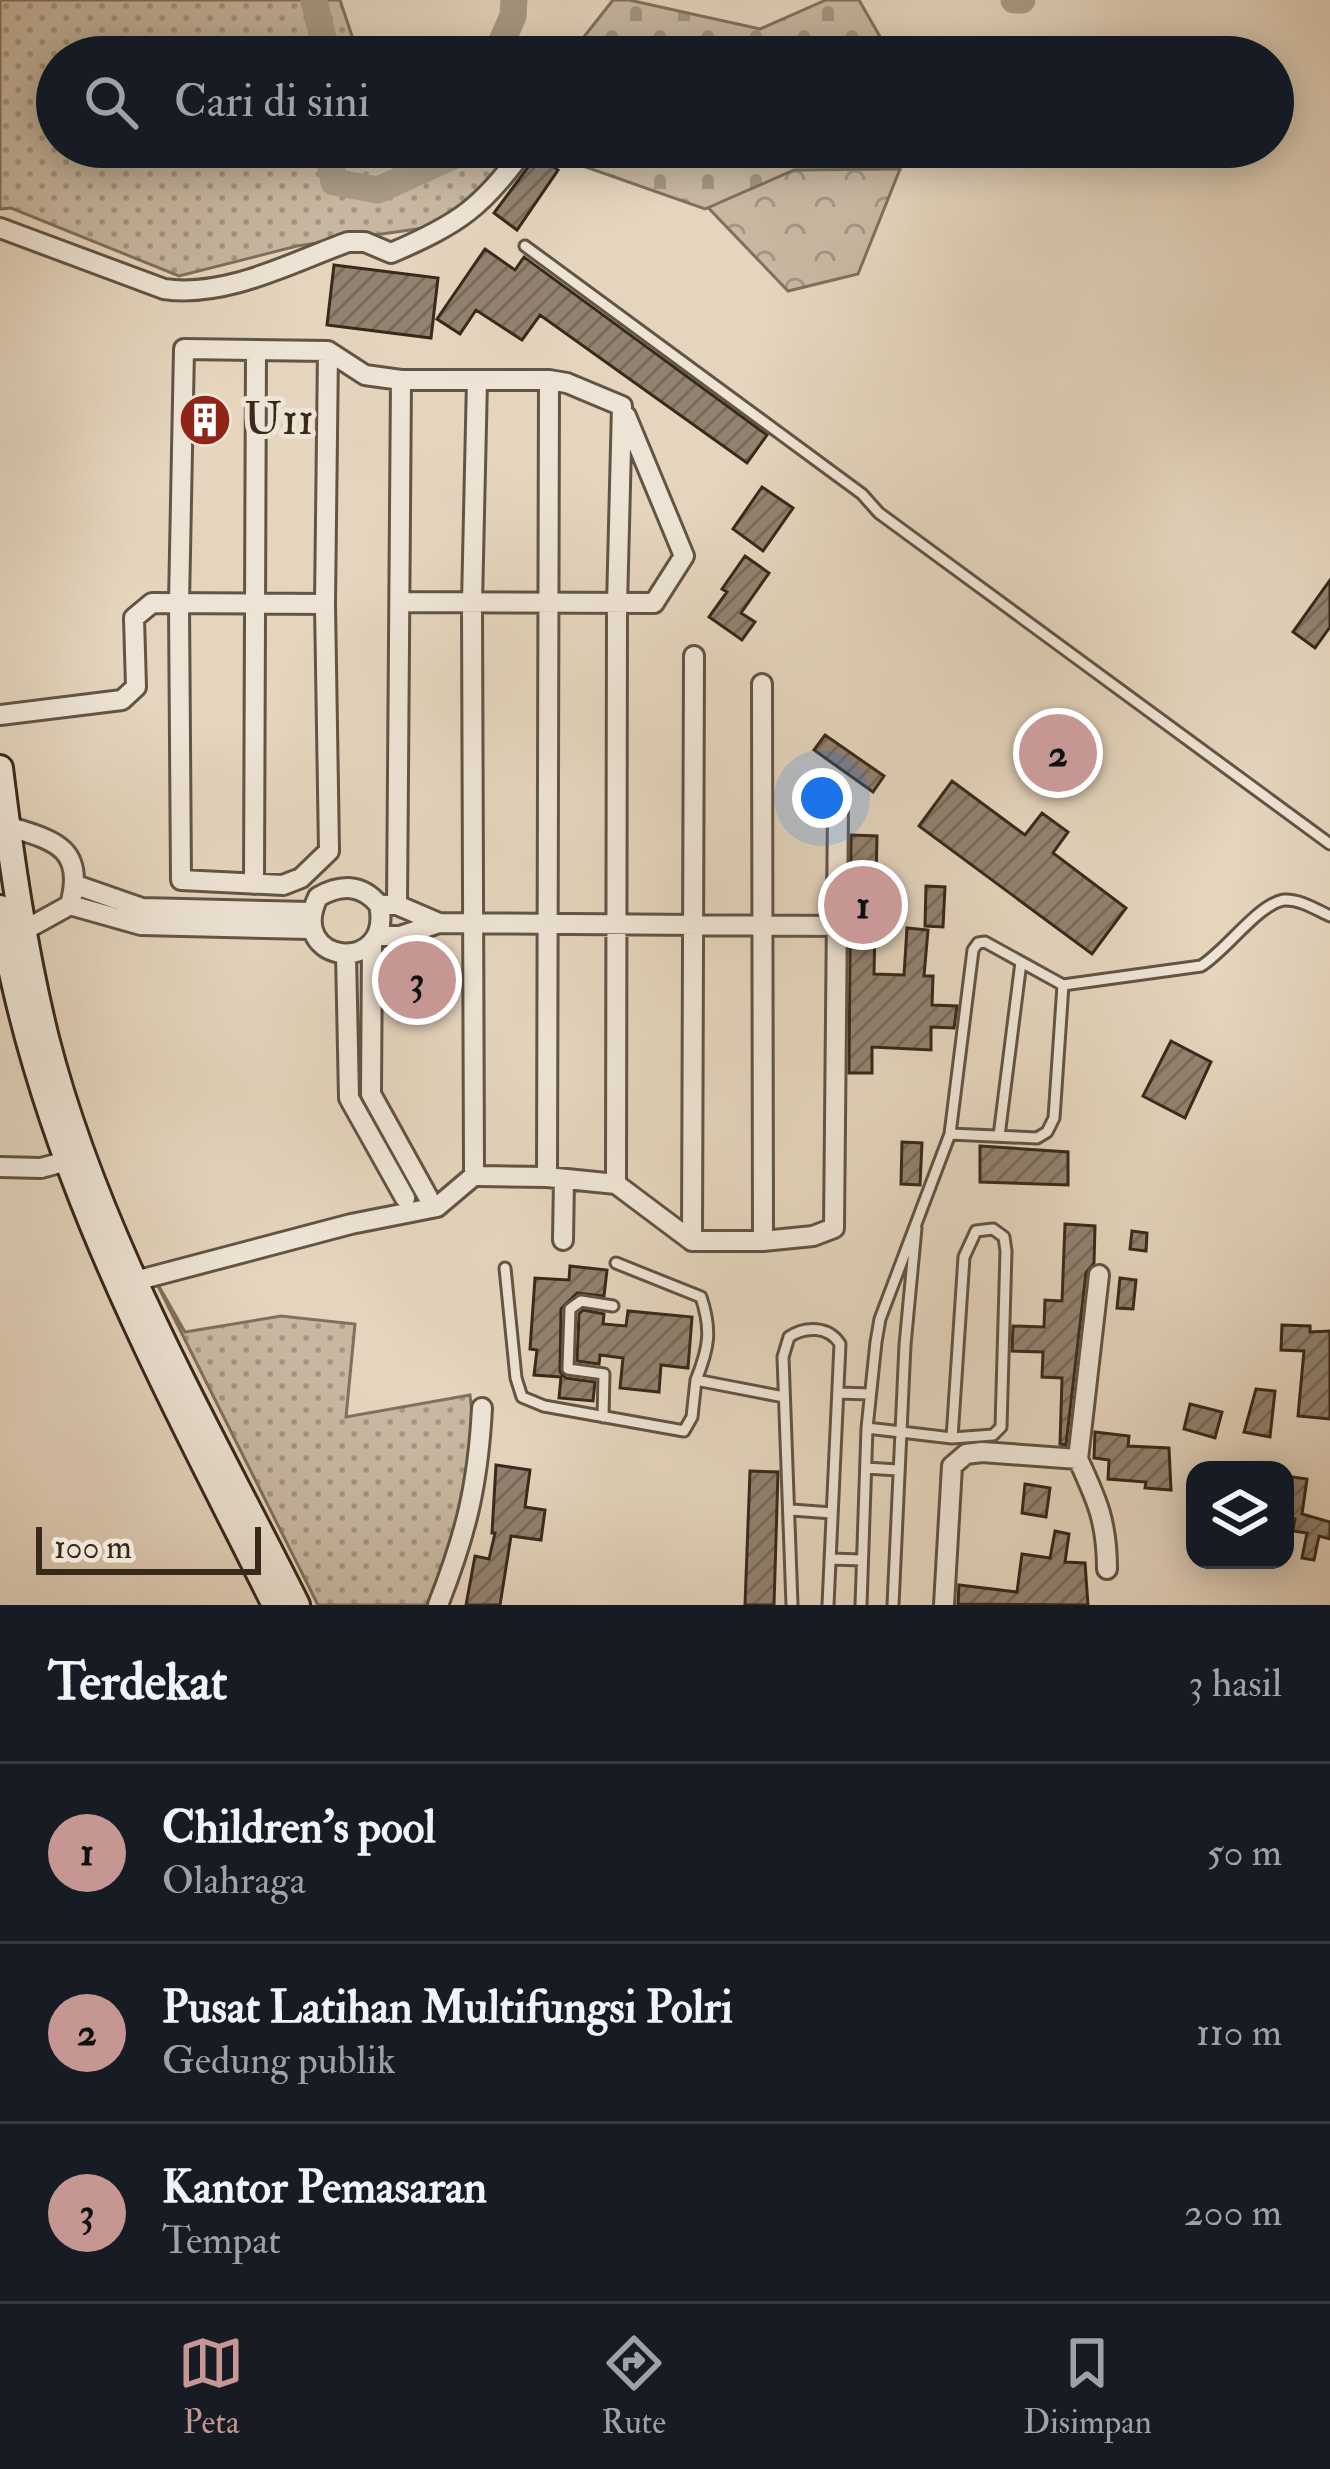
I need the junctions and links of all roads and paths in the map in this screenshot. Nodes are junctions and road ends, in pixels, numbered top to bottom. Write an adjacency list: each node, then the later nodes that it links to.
1 (511, 168): 2 (street)
2 (0, 228)
3 (525, 246): 23 (lane)
4 (256, 350): 5 (street); 12 (street); 13 (street)
5 (328, 351): 6 (street); 14 (street)
6 (400, 380): 7 (street); 10 (street)
7 (477, 380): 8 (street); 11 (street)
8 (549, 380): 9 (street); 15 (street)
9 (622, 406): 16 (street); 16 (street)
10 (400, 602): 11 (street); 29 (street)
11 (472, 602): 15 (street); 36 (street)
12 (179, 603): 13 (street); 19 (street); 25 (street)
13 (252, 604): 14 (street); 25 (street)
14 (325, 604): 24 (street)
15 (546, 604): 16 (street); 33 (street)
16 (617, 605): 34 (street)
17 (694, 656): 37 (street)
18 (762, 684): 38 (street)
19 (0, 715)
20 (0, 768): 22 (main road)
21 (838, 808): 39 (street)
22 (7, 826): 26 (street); 40 (main road)
23 (1330, 844)
24 (316, 864): 25 (street); 27 (street)
25 (254, 884)
26 (76, 885): 28 (street); 32 (street)
27 (331, 890): 29 (street); 32 (street)
28 (70, 905): 32 (street); 40 (street)
29 (388, 905): 35 (street); 41 (street)
30 (0, 908): 49 (main road)
31 (1330, 916): 44 (lane)
32 (311, 920): 42 (street)
33 (548, 921): 34 (street); 36 (street); 52 (street)
34 (619, 922): 37 (street); 53 (street)
35 (439, 923): 36 (street); 41 (street)
36 (471, 923): 51 (street)
37 (692, 923): 38 (street); 58 (street)
38 (762, 924): 39 (street); 59 (street)
39 (840, 926): 59 (street)
40 (23, 931): 49 (main road)
41 (375, 940): 42 (street); 45 (street)
42 (346, 954): 46 (street)
43 (1021, 962): 44 (lane); 47 (lane); 48 (lane)
44 (1064, 985): 48 (lane)
45 (371, 1094): 46 (street); 54 (street)
46 (349, 1098): 55 (street)
47 (950, 1134): 48 (lane); 56 (lane)
48 (999, 1136)
49 (75, 1158): 50 (street); 63 (main road); 84 (main road)
50 (0, 1167)
51 (476, 1174): 52 (street); 63 (street)
52 (555, 1178): 53 (street); 57 (street)
53 (616, 1184): 58 (street)
54 (428, 1197)
55 (405, 1198)
56 (917, 1217): 69 (lane); 74 (lane)
57 (563, 1240)
58 (692, 1241): 59 (street)
59 (763, 1241)
60 (616, 1263): 67 (lane)
61 (505, 1268): 72 (lane)
62 (1099, 1275): 76 (street)
63 (135, 1281): 85 (main road)
64 (613, 1306): 66 (lane)
65 (606, 1359): 66 (lane)
66 (604, 1374): 72 (lane)
67 (696, 1380): 70 (lane); 72 (lane)
68 (838, 1393): 69 (lane); 70 (lane); 80 (lane)
69 (870, 1394): 73 (lane)
70 (784, 1396): 79 (lane)
71 (482, 1408): 86 (street)
72 (603, 1417)
73 (867, 1428): 74 (lane); 77 (lane)
74 (902, 1433): 75 (lane); 78 (lane)
75 (952, 1438): 75 (lane)
76 (1078, 1459): 83 (street); 91 (street)
77 (866, 1468): 78 (lane); 82 (lane)
78 (898, 1470): 90 (lane)
79 (792, 1510): 80 (lane); 87 (lane)
80 (832, 1514): 81 (lane)
81 (830, 1559): 82 (lane); 88 (lane)
82 (862, 1560): 89 (lane)
83 (1107, 1569)
84 (275, 1605)
85 (297, 1605)
86 (438, 1605)
87 (792, 1605)
88 (828, 1605)
89 (861, 1605)
90 (893, 1605)
91 (944, 1605)

